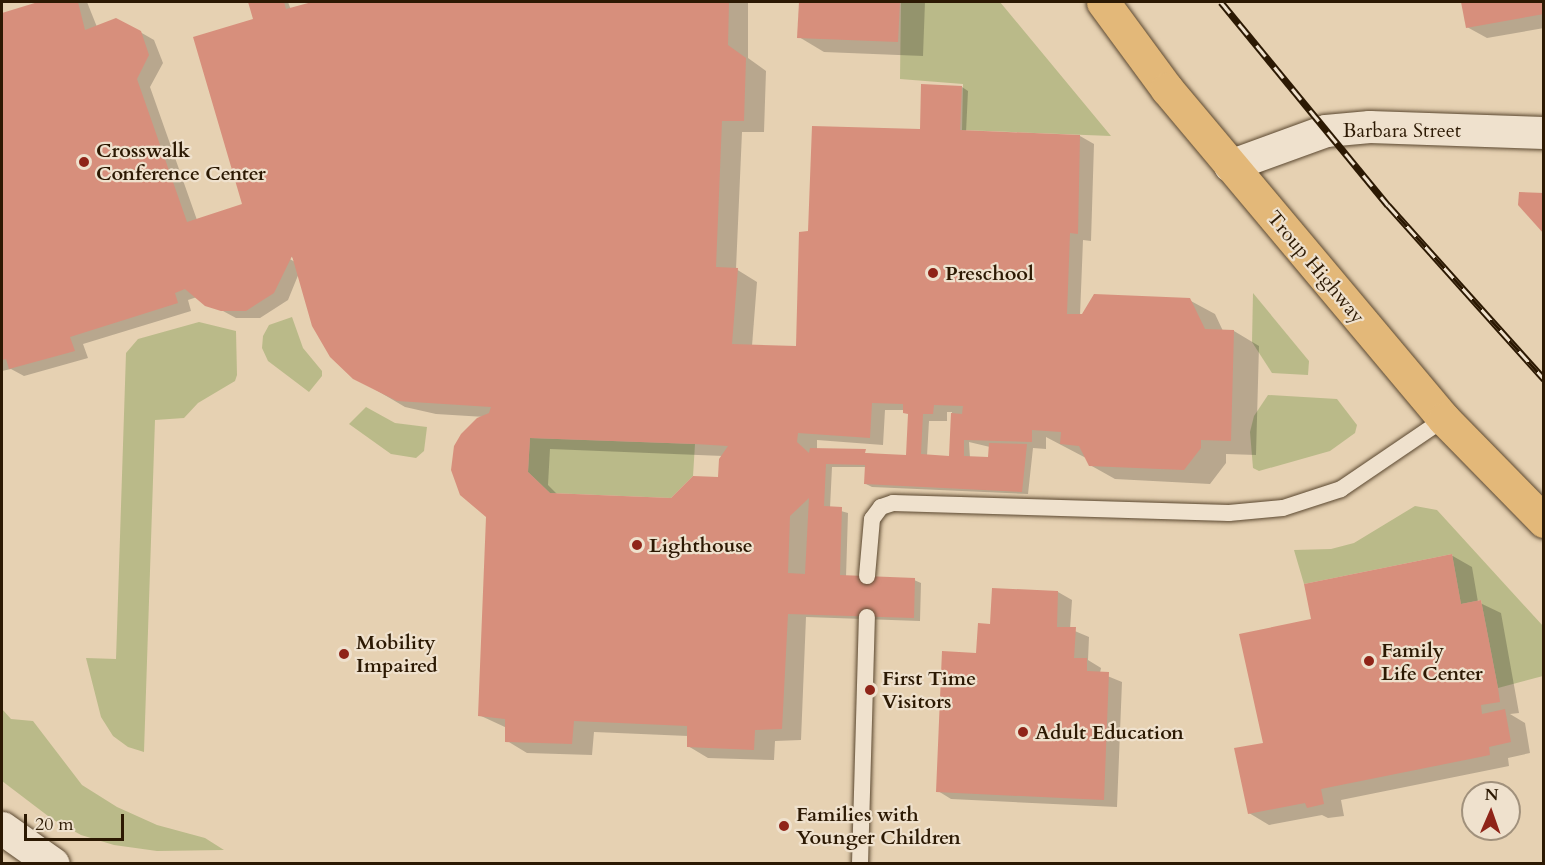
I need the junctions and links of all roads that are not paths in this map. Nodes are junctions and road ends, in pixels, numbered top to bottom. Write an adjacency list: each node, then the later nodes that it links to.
1 (1103, 2): 3 (main road, Troup Highway)
2 (1544, 133): 3 (street, Barbara Street)
3 (1230, 166): 4 (main road, Troup Highway)
4 (1444, 419): 5 (main road, Troup Highway); 6 (lane)
5 (1544, 521)
6 (867, 576)
7 (867, 617): 10 (lane)
8 (2, 828): 9 (street)
9 (53, 864)
10 (860, 864)

